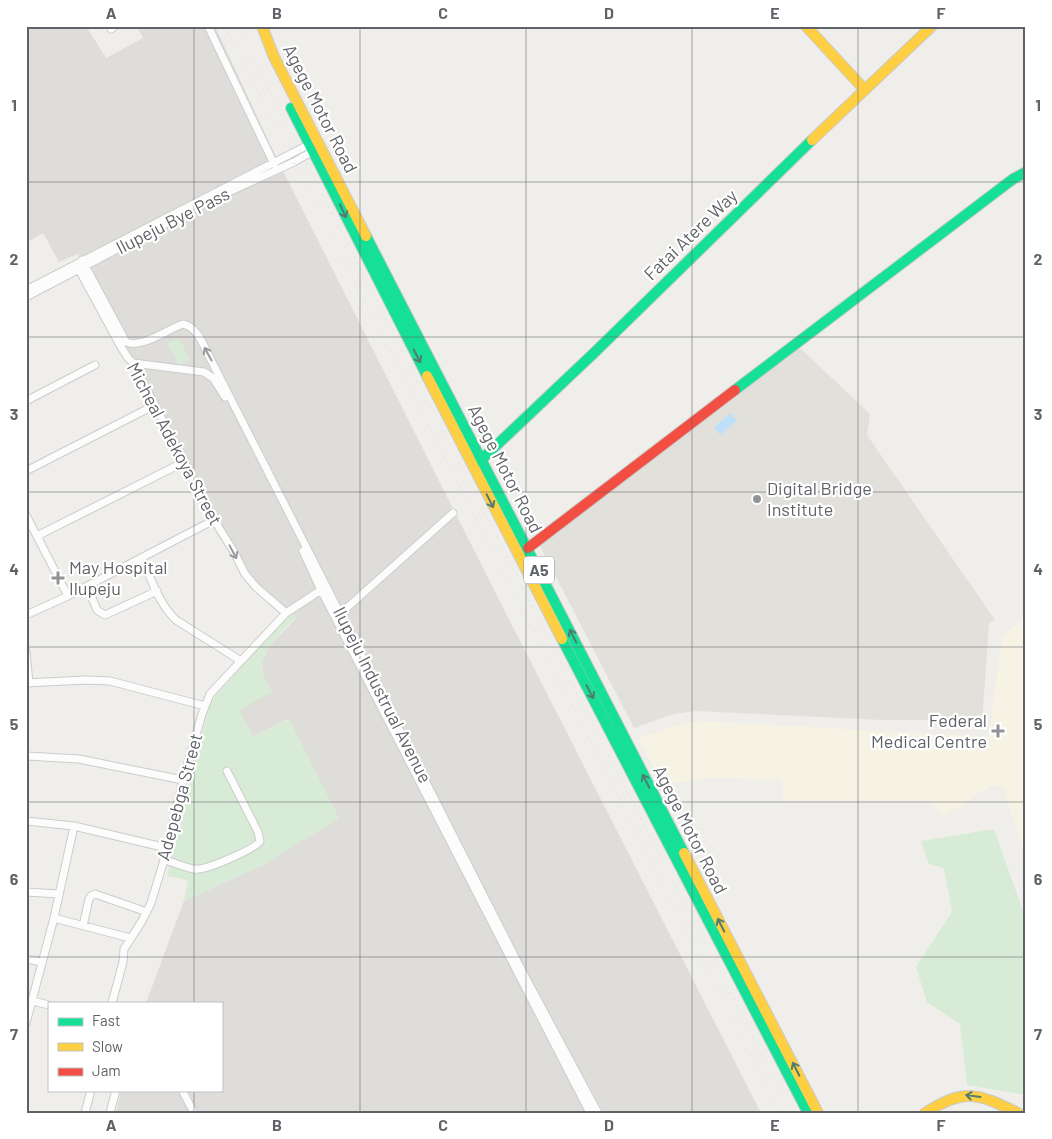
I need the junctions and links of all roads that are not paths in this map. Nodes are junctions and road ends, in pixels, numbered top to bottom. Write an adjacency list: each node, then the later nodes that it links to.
1 (208, 26): 8 (street)
2 (253, 26): 7 (main road, Agege Motor Road / A5)
3 (262, 26): 7 (main road, Agege Motor Road / A5)
4 (806, 26): 6 (main road)
5 (932, 26): 6 (main road, Fatai Atere Way)
6 (864, 89): 18 (main road, Fatai Atere Way)
7 (315, 146): 8 (street, Ilupeju Bye Pass); 10 (street, Ilupeju Bye Pass); 18 (main road, Agege Motor Road / A5); 20 (main road, Agege Motor Road / A5, one-way to 20)
8 (274, 164): 10 (street, Ilupeju Bye Pass)
9 (1026, 172): 26 (main road)
10 (80, 265): 11 (street, Ilupeju Bye Pass); 12 (street, Ilupeju Bye Pass); 13 (street, Micheal Adekoya Street); 14 (street, Micheal Adekoya Street)
11 (26, 290)
12 (26, 297)
13 (141, 343): 33 (street, Ilupeju Industrual Avenue, one-way to 13)
14 (133, 362): 17 (street, Micheal Adekoya Street); 29 (street, Ilupeju Industrual Avenue)
15 (95, 365): 16 (street)
16 (26, 401)
17 (155, 405): 19 (street, Micheal Adekoya Street); 21 (street)
18 (482, 459): 20 (main road, Fatai Atere Way); 26 (main road, Agege Motor Road / A5)
19 (184, 462): 24 (street, Micheal Adekoya Street); 25 (street)
20 (471, 464): 58 (main road, Agege Motor Road / A5, one-way to 58)
21 (26, 471)
22 (453, 513): 33 (street)
23 (26, 515): 25 (street)
24 (214, 520): 27 (street); 32 (street, Micheal Adekoya Street, one-way to 32)
25 (37, 536): 31 (street)
26 (528, 548): 58 (main road, Agege Motor Road / A5, one-way to 26)
27 (142, 558): 28 (street); 30 (street)
28 (87, 586): 30 (street); 31 (street)
29 (321, 590): 32 (street, Adepebga Street); 65 (street, Ilupeju Industrual Avenue)
30 (157, 591): 36 (street)
31 (68, 596): 34 (street)
32 (286, 613): 36 (street, Adepebga Street)
33 (340, 614): 66 (street, Ilupeju Industrual Avenue)
34 (26, 615)
35 (26, 652): 37 (street)
36 (241, 661): 38 (street, Adepebga Street)
37 (28, 683): 38 (street)
38 (205, 706): 41 (street, Adepebga Street)
39 (26, 756): 41 (street)
40 (227, 771): 45 (street)
41 (183, 780): 44 (street, Adepebga Street)
42 (26, 821): 43 (street)
43 (74, 826): 44 (street); 47 (street)
44 (166, 848): 45 (street, Adepebga Street)
45 (164, 860): 48 (street, Adepebga Street)
46 (26, 892): 47 (street)
47 (59, 894): 49 (street)
48 (148, 912): 50 (street); 51 (street, Adepebga Street)
49 (54, 918): 50 (street); 53 (street)
50 (83, 926): 51 (street)
51 (130, 938): 55 (street, Adepebga Street)
52 (26, 959): 53 (street)
53 (42, 962): 54 (street)
54 (33, 1001): 56 (street); 57 (street)
55 (112, 1002)
56 (48, 1005)
57 (26, 1023)
58 (775, 1040): 67 (main road, Agege Motor Road / A5); 68 (main road, Agege Motor Road / A5, one-way to 58)
59 (91, 1092): 62 (street)
60 (115, 1092): 63 (street)
61 (183, 1092): 64 (street)
62 (85, 1113)
63 (110, 1113)
64 (194, 1113)
65 (590, 1113)
66 (598, 1113)
67 (808, 1113)
68 (818, 1113)
69 (925, 1113): 70 (main road, one-way to 69)
70 (1018, 1113)

